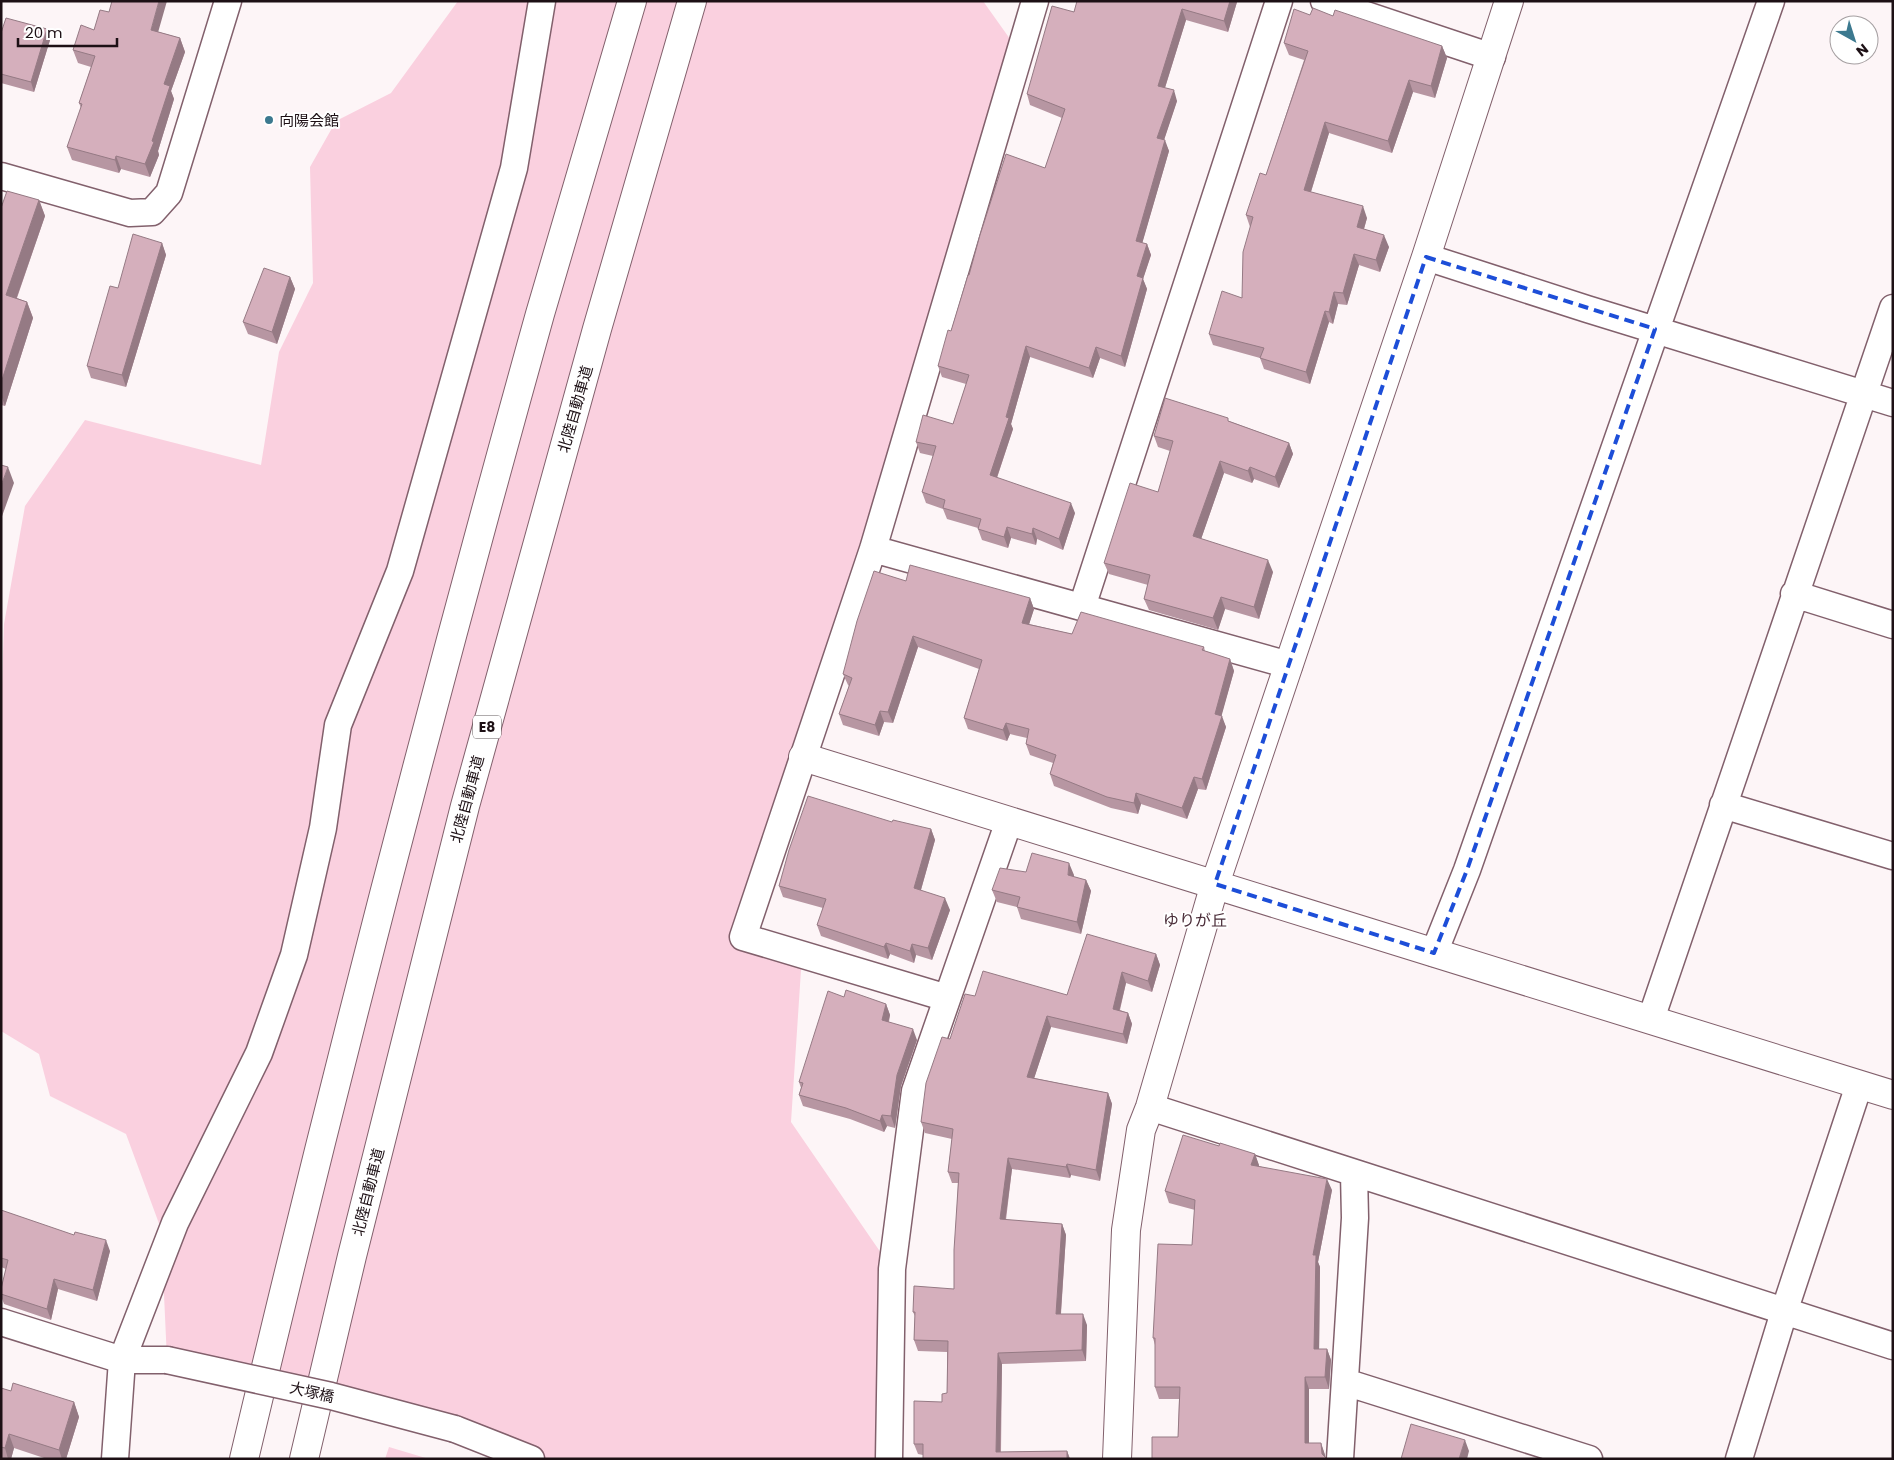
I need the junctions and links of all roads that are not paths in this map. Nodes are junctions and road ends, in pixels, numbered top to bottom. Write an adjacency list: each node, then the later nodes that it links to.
1 (228, 1): 11 (street)
2 (542, 1): 37 (street)
3 (632, 1): 40 (main road)
4 (692, 1): 41 (main road, 北陸自動車道 / E8)
5 (1035, 1): 17 (street)
6 (1278, 1): 19 (street)
7 (1324, 1): 10 (street)
8 (1509, 1): 10 (main road)
9 (1771, 1): 14 (street)
10 (1492, 57): 12 (main road)
11 (1, 176)
12 (1426, 257): 14 (street); 21 (main road)
13 (1893, 308): 15 (street)
14 (1655, 329): 15 (street); 27 (street)
15 (1863, 395): 16 (street); 18 (street)
16 (1893, 403)
17 (873, 549): 19 (street); 22 (street)
18 (1794, 594): 20 (street); 23 (street)
19 (1082, 607): 21 (street)
20 (1893, 625)
21 (1289, 665): 26 (main road)
22 (803, 757): 24 (main road); 28 (street)
23 (1724, 806): 25 (street); 29 (street)
24 (1009, 821): 26 (main road); 28 (street)
25 (1893, 856)
26 (1215, 884): 27 (main road); 32 (main road)
27 (1434, 953): 29 (main road)
28 (947, 998): 43 (street)
29 (1651, 1019): 30 (main road)
30 (1859, 1085): 31 (main road); 34 (street)
31 (1893, 1095)
32 (1150, 1107): 33 (street); 44 (main road)
33 (1354, 1172): 34 (street); 38 (street)
34 (1784, 1312): 36 (street); 47 (street)
35 (1, 1322): 37 (street, 大塚橋)
36 (1893, 1346)
37 (122, 1360): 39 (street); 42 (street, 大塚橋, bridge)
38 (1345, 1382): 45 (street); 46 (street)
39 (115, 1459)
40 (244, 1459)
41 (304, 1459)
42 (531, 1459)
43 (889, 1459)
44 (1117, 1459)
45 (1340, 1459)
46 (1589, 1459)
47 (1738, 1459)

